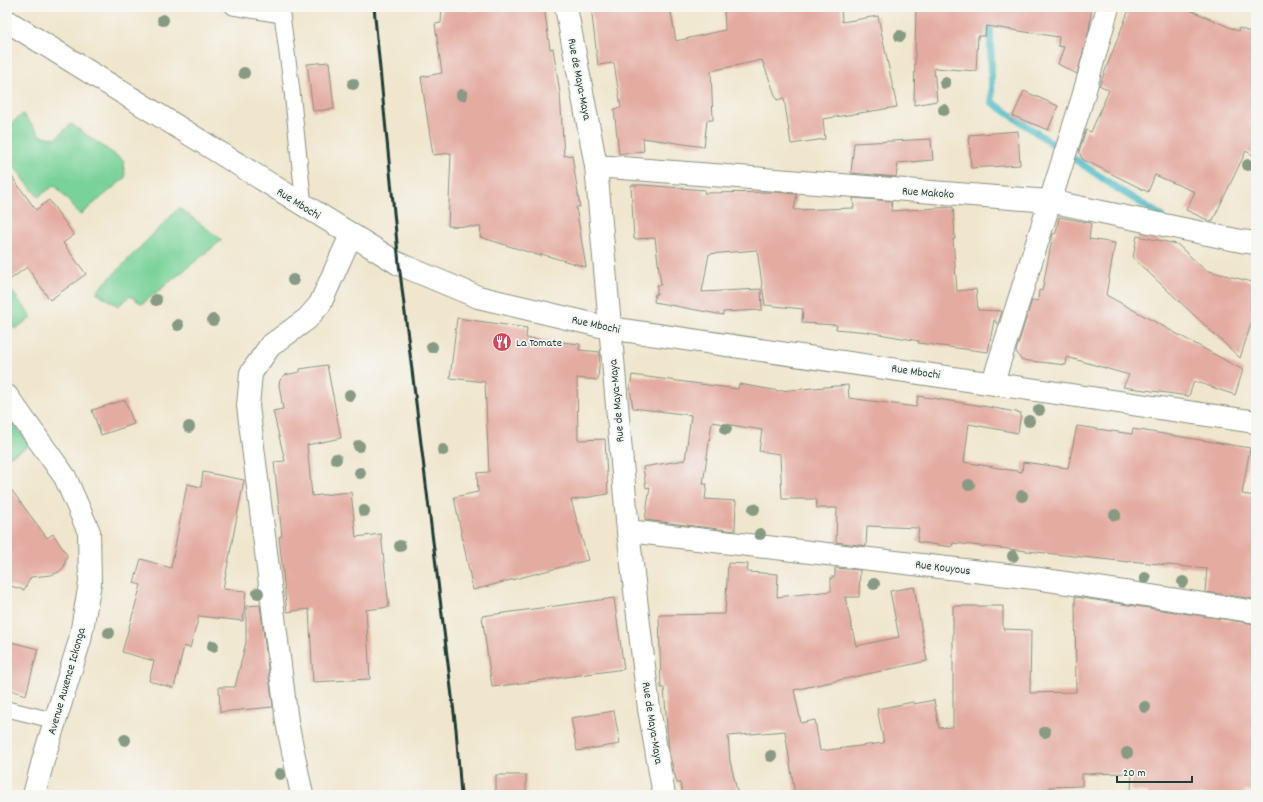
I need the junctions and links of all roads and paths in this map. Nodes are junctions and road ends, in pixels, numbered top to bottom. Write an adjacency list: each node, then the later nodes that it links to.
1 (233, 7): 4 (lane)
2 (566, 7): 6 (street, Rue de Maya-Maya)
3 (1108, 7): 7 (street)
4 (281, 11): 8 (lane)
5 (7, 21): 8 (street, Rue Mbochi)
6 (596, 166): 7 (street, Rue Makoko); 11 (street, Rue de Maya-Maya)
7 (1049, 201): 10 (street, Rue Makoko); 12 (street)
8 (304, 206): 9 (street, Rue Mbochi)
9 (351, 235): 11 (street, Rue Mbochi); 20 (street)
10 (1256, 243)
11 (609, 328): 12 (street, Rue Mbochi); 15 (street, Rue de Maya-Maya)
12 (993, 382): 14 (street, Rue Mbochi)
13 (7, 396): 18 (street, Avenue Auxence Ickonga)
14 (1256, 422)
15 (628, 531): 16 (street, Rue Kouyous); 21 (street, Rue de Maya-Maya)
16 (1256, 612)
17 (7, 709): 18 (lane)
18 (56, 721): 19 (street, Avenue Auxence Ickonga)
19 (34, 795)
20 (302, 795)
21 (664, 795)

